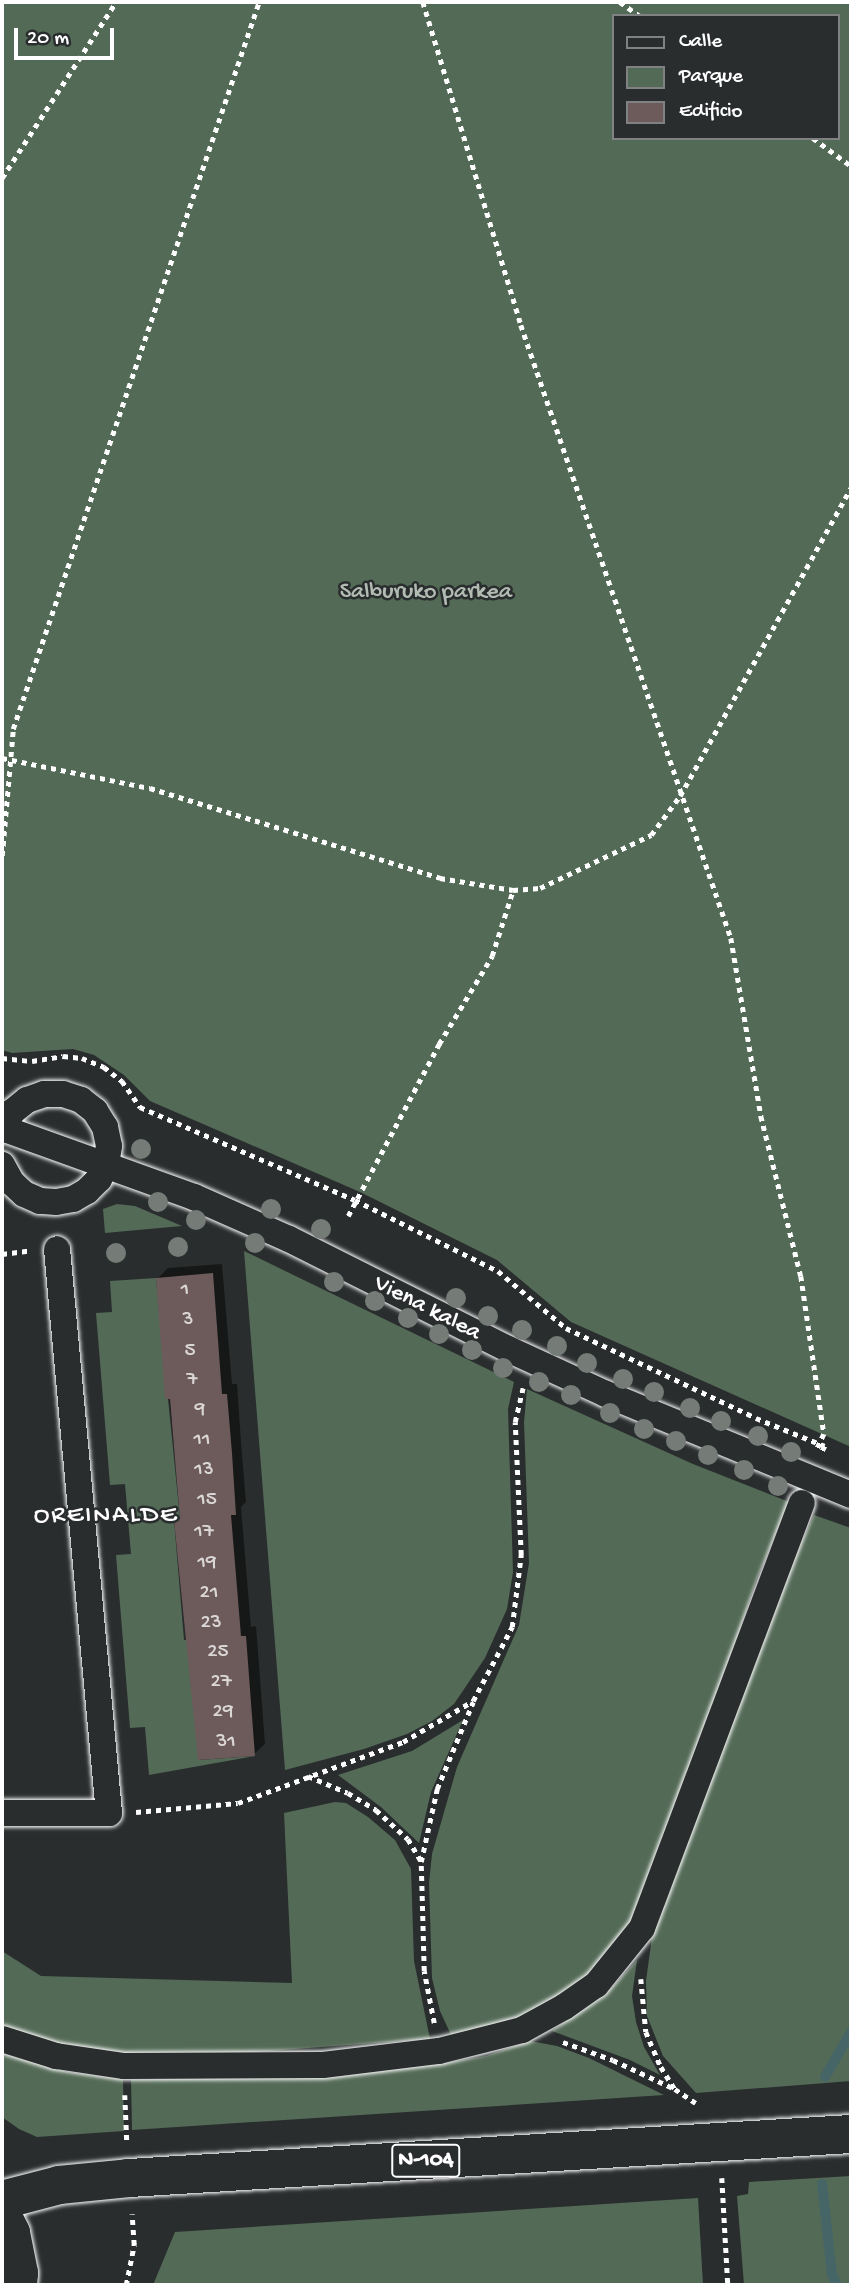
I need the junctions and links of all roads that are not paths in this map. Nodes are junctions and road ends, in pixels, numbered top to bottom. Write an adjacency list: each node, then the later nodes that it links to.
1 (2, 1129): 2 (street, Viena kalea); 2 (street)
2 (106, 1164): 3 (street); 5 (street, Viena kalea)
3 (2, 1165)
4 (57, 1249): 7 (street)
5 (851, 1495)
6 (802, 1503): 8 (street)
7 (2, 1813)
8 (2, 2039)
9 (851, 2134): 10 (main road, N-104)
10 (2, 2200)
11 (2, 2215): 12 (main road)
12 (18, 2285)

